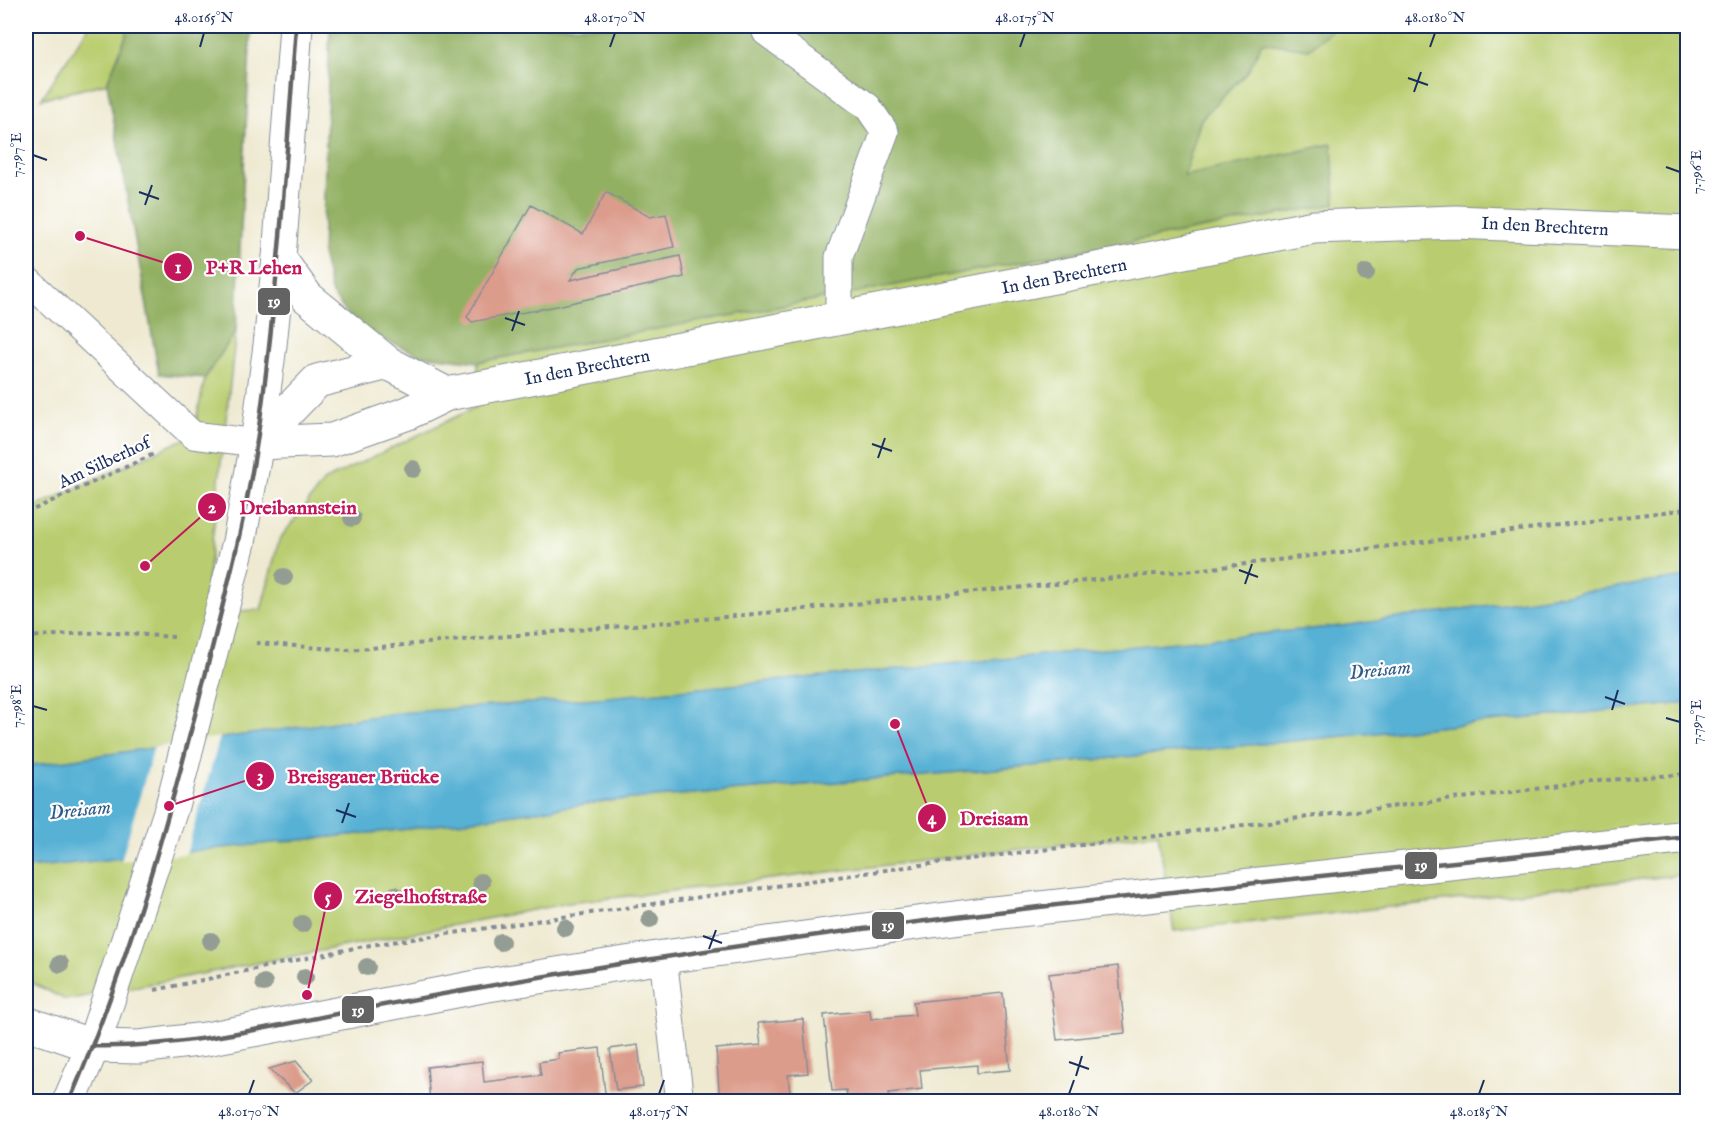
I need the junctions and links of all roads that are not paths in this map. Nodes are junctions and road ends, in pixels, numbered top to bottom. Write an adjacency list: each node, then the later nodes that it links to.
1 (296, 26): 4 (street)
2 (766, 26): 6 (lane)
3 (1688, 232): 6 (street, In den Brechtern)
4 (279, 258): 7 (street); 9 (street)
5 (26, 279): 9 (lane)
6 (839, 320): 8 (street, In den Brechtern)
7 (388, 363): 8 (street); 9 (street)
8 (447, 394): 9 (street, In den Brechtern)
9 (257, 443): 13 (street)
10 (1688, 837): 11 (street)
11 (663, 957): 13 (street); 15 (lane)
12 (26, 1023): 13 (street)
13 (93, 1046): 14 (street)
14 (69, 1101)
15 (680, 1101)

